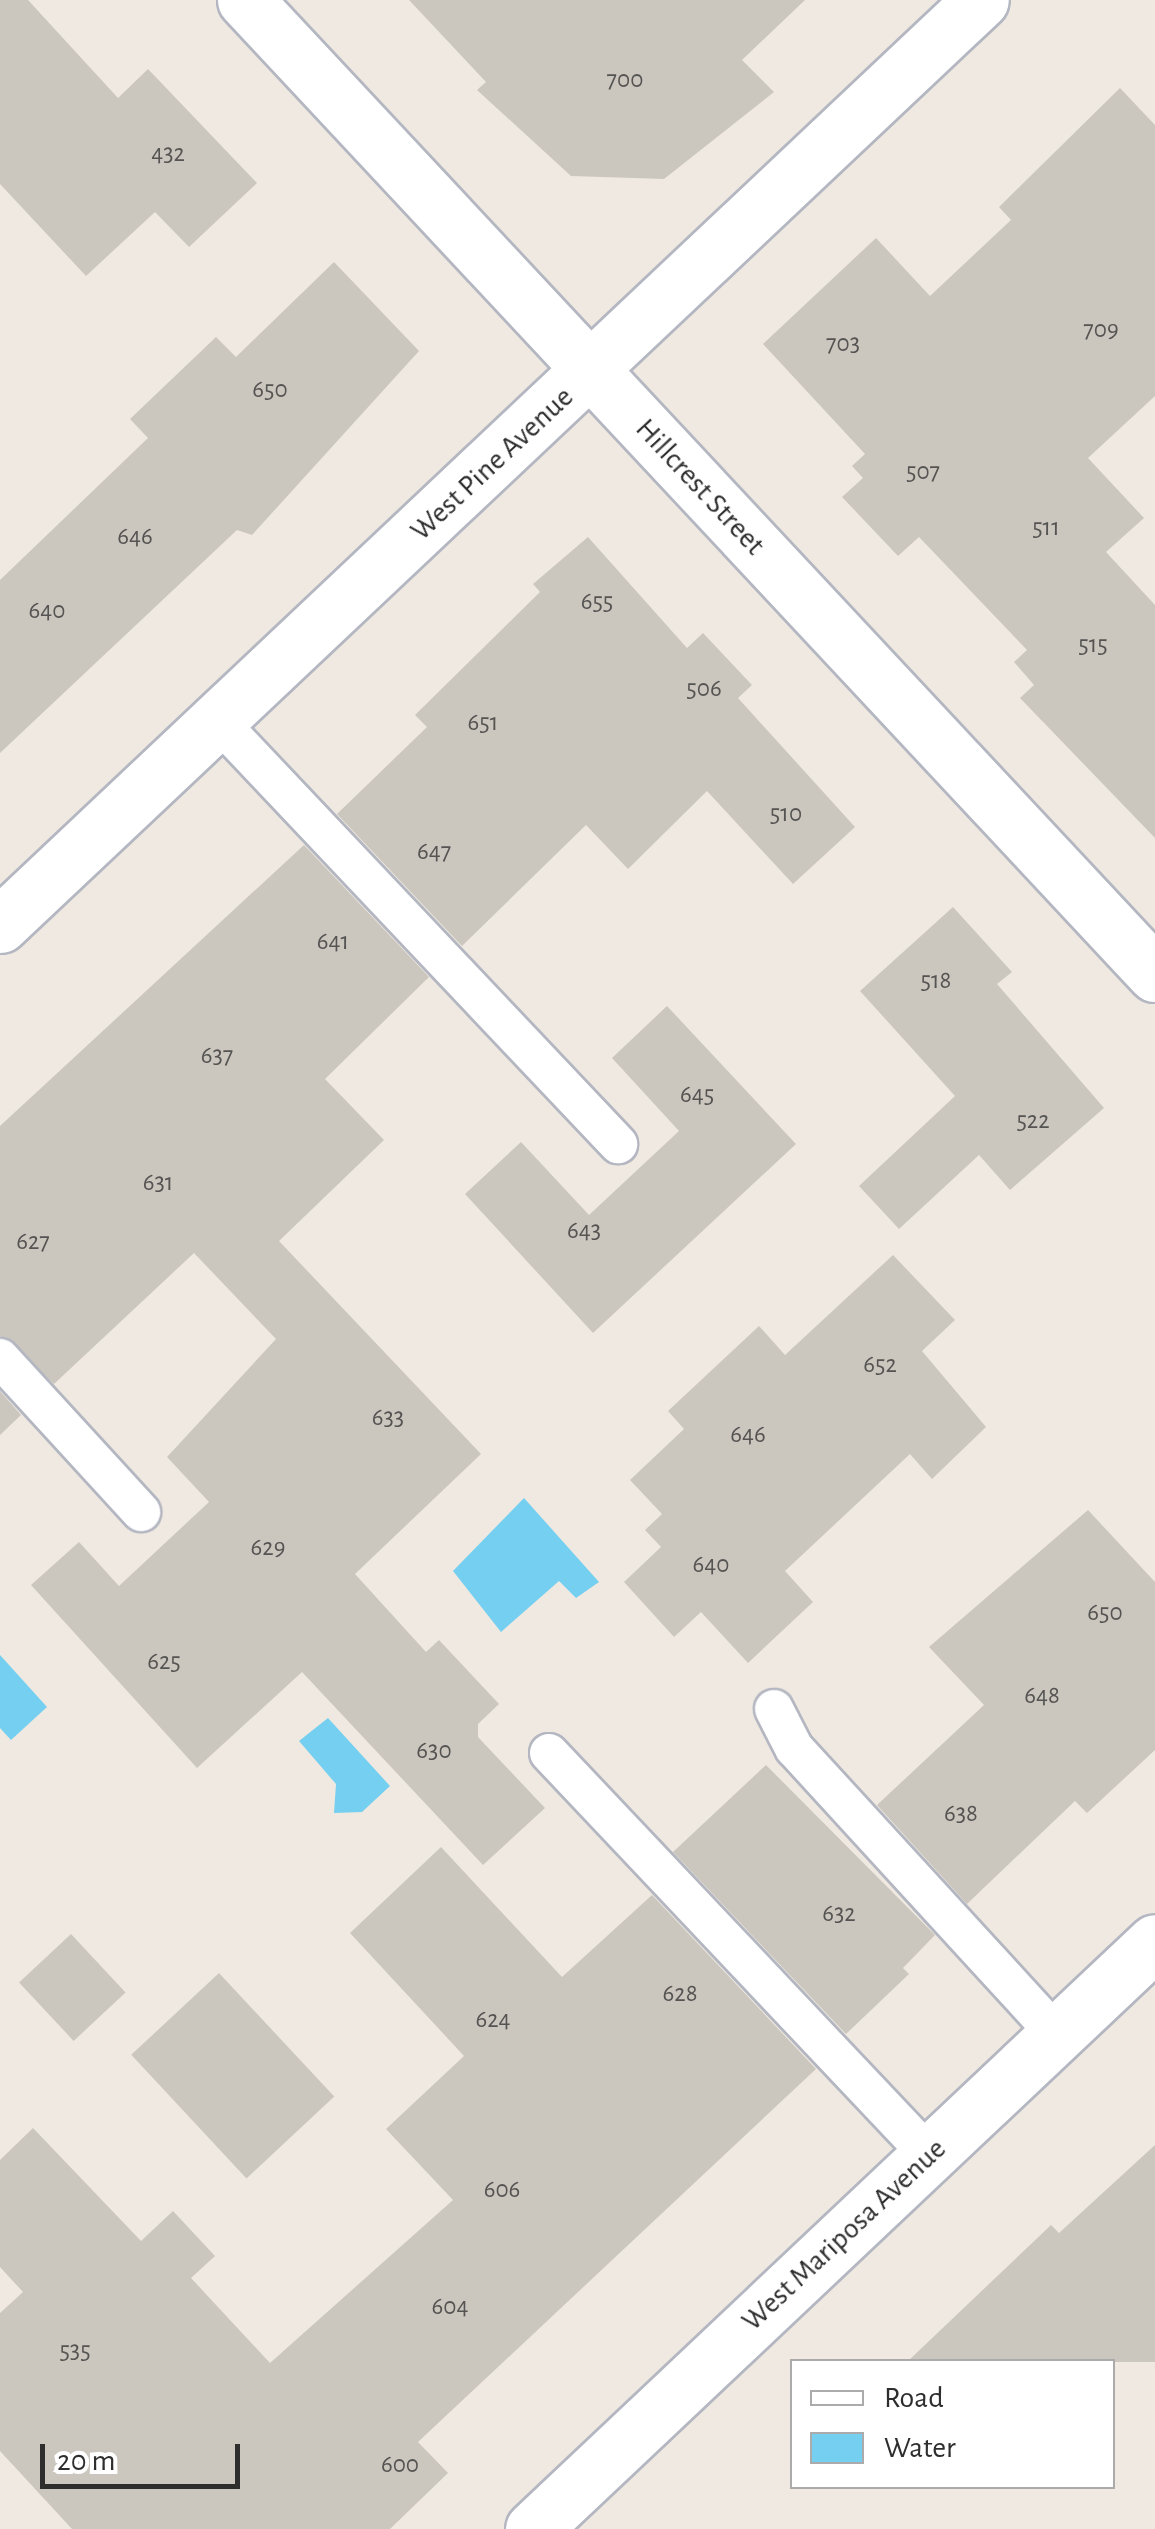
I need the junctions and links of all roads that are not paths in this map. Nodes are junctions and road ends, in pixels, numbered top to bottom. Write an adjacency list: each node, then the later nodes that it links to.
1 (245, 0): 3 (street, Hillcrest Street)
2 (981, 0): 3 (street, West Pine Avenue)
3 (593, 371): 4 (street, West Pine Avenue); 6 (street, Hillcrest Street)
4 (217, 720): 5 (street, West Pine Avenue); 7 (lane)
5 (0, 925)
6 (1155, 974)
7 (618, 1144)
8 (0, 1358): 9 (lane)
9 (141, 1512)
10 (774, 1709): 13 (lane)
11 (549, 1754): 14 (lane)
12 (1155, 1942): 13 (street, West Mariposa Avenue)
13 (1056, 2034): 14 (street, West Mariposa Avenue)
14 (928, 2155): 15 (street, West Mariposa Avenue)
15 (533, 2529)

